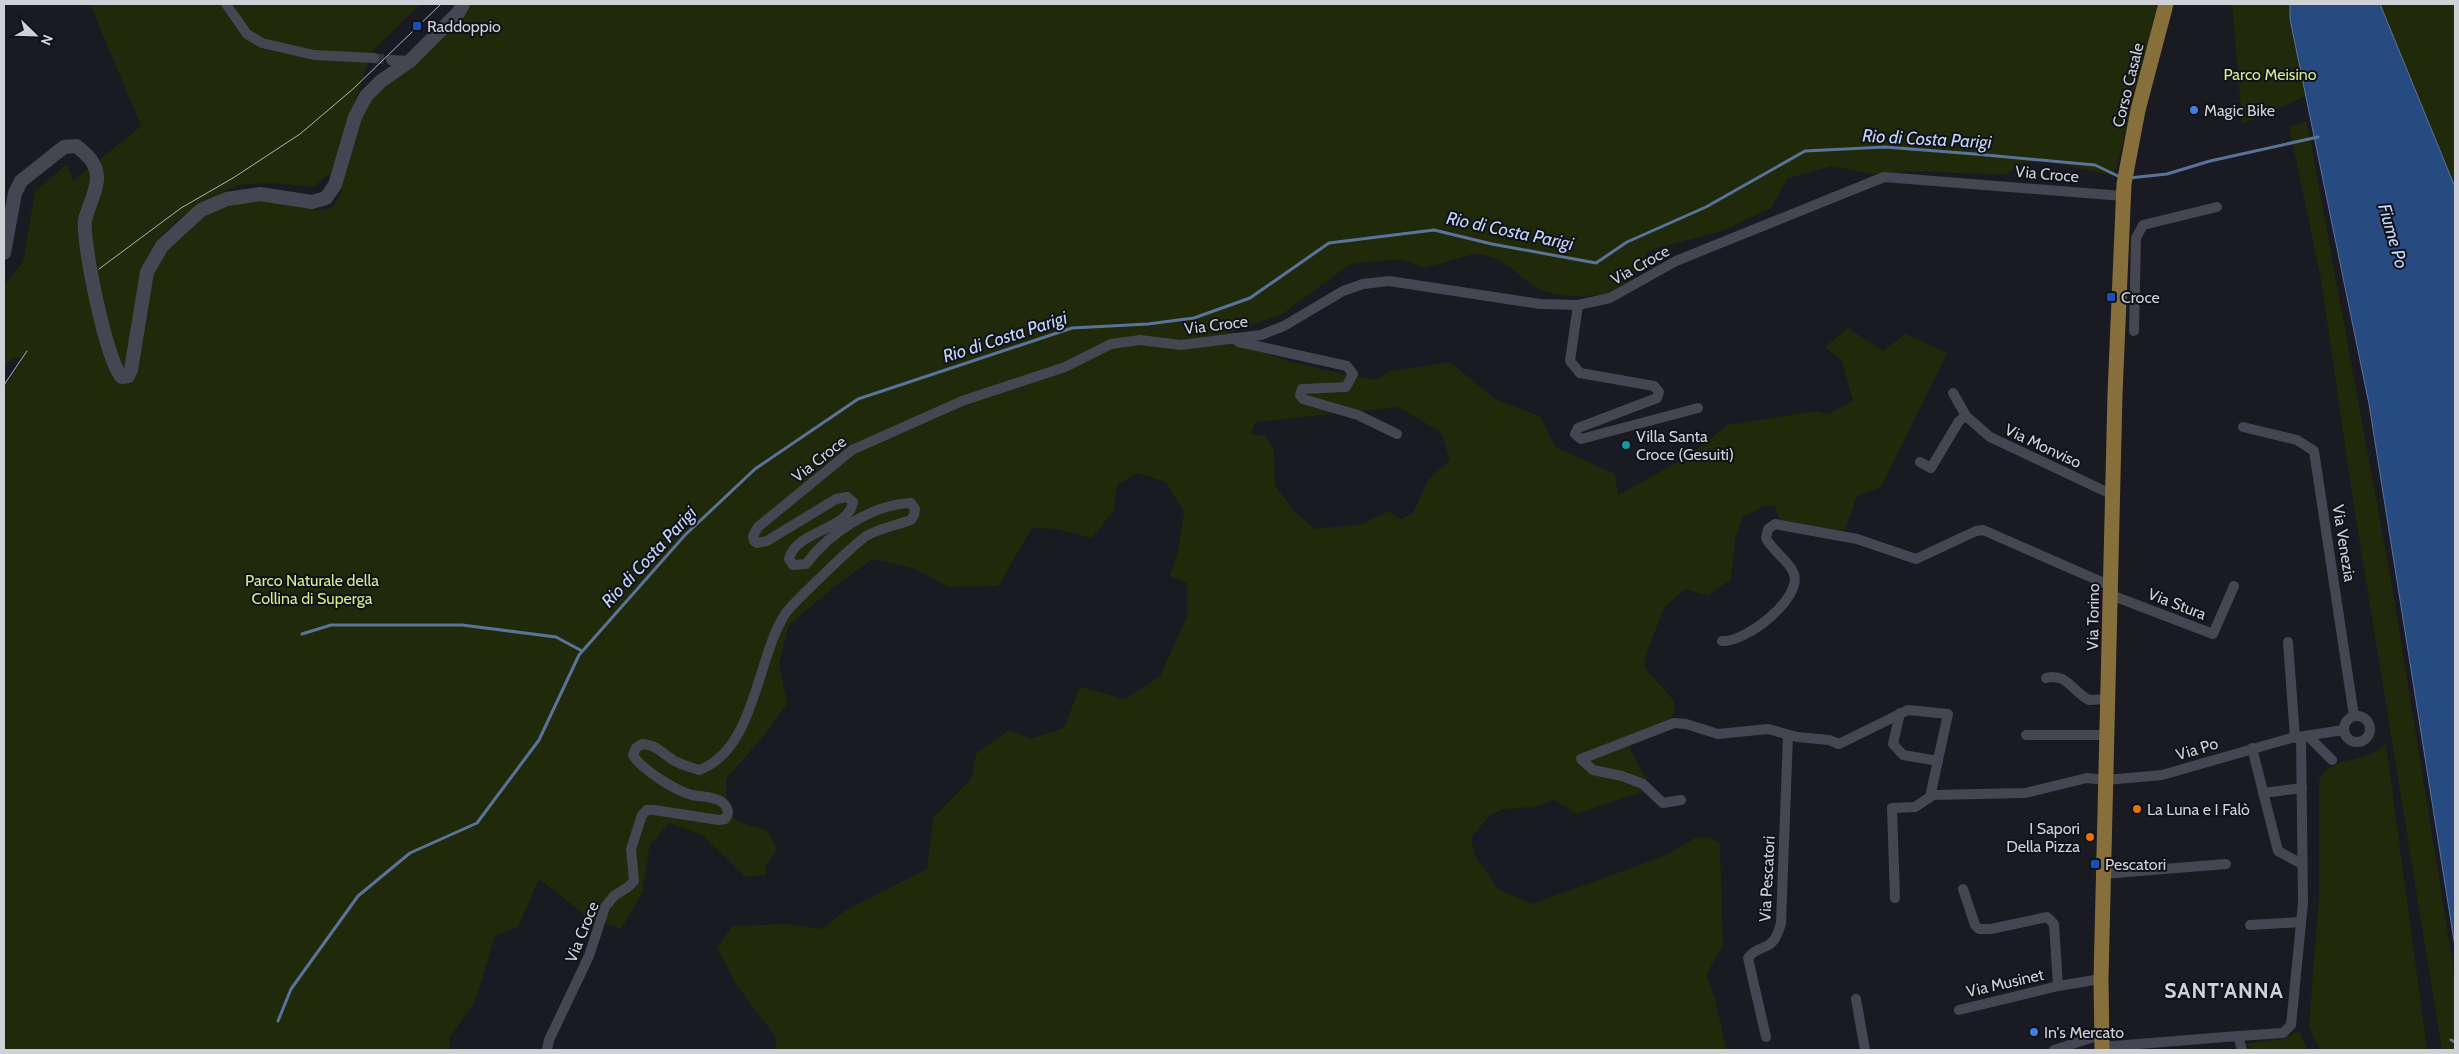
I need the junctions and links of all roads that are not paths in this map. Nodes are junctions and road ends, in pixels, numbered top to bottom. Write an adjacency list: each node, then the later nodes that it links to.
1 (226, 4): 4 (street)
2 (463, 4): 6 (street)
3 (2166, 4): 7 (main road, Corso Casale)
4 (374, 58)
5 (391, 60): 6 (street)
6 (410, 60): 9 (street)
7 (2124, 185): 10 (main road, Via Torino); 12 (street, Via Croce)
8 (2217, 207): 11 (street)
9 (4, 253)
10 (2119, 295): 11 (street); 21 (main road, Via Torino)
11 (2135, 295): 13 (street)
12 (1578, 305): 14 (street, Via Croce); 16 (street)
13 (2134, 331)
14 (1233, 338): 19 (street); 57 (street, Via Croce)
15 (1953, 394): 17 (street, Via Monviso)
16 (1698, 408)
17 (1966, 416): 20 (street); 21 (street, Via Monviso)
18 (2244, 427): 29 (street, Via Venezia)
19 (1397, 434)
20 (1920, 462)
21 (2113, 495): 23 (main road, Via Torino)
22 (2234, 586): 23 (street, Via Stura)
23 (2111, 590): 24 (street); 27 (main road, Via Torino)
24 (1722, 641)
25 (2288, 642): 34 (street)
26 (2046, 678): 27 (street)
27 (2108, 699): 33 (main road, Via Torino)
28 (1900, 713): 31 (street); 37 (street); 37 (street)
29 (2354, 716): 30 (street); 30 (street)
30 (2344, 730): 34 (street, Via Po)
31 (1788, 734): 42 (street); 55 (street, Via Pescatori)
32 (2026, 734): 33 (street)
33 (2107, 735): 38 (main road, Via Torino)
34 (2301, 737): 35 (street, Via Po); 36 (street); 39 (street)
35 (2252, 748): 38 (street, Via Po); 40 (street)
36 (2332, 760)
37 (1938, 761): 41 (street)
38 (2106, 780): 41 (street); 45 (main road, Via Torino)
39 (2302, 788): 40 (street); 44 (street)
40 (2263, 793): 44 (street)
41 (1930, 797): 47 (street)
42 (1681, 800)
43 (2226, 864): 45 (street)
44 (2302, 864): 48 (street)
45 (2103, 874): 50 (main road, Via Torino)
46 (1963, 889): 51 (street, Via Musinet)
47 (1894, 898)
48 (2301, 922): 49 (street); 54 (street)
49 (2250, 925)
50 (2101, 978): 51 (street, Via Musinet); 56 (main road, Via Torino)
51 (2058, 986): 53 (street, Via Musinet)
52 (1856, 999): 58 (street)
53 (1959, 1010)
54 (2238, 1036): 56 (street); 60 (street)
55 (1766, 1037)
56 (2101, 1044): 59 (street)
57 (547, 1050)
58 (1865, 1050)
59 (2054, 1050)
60 (2242, 1050)

